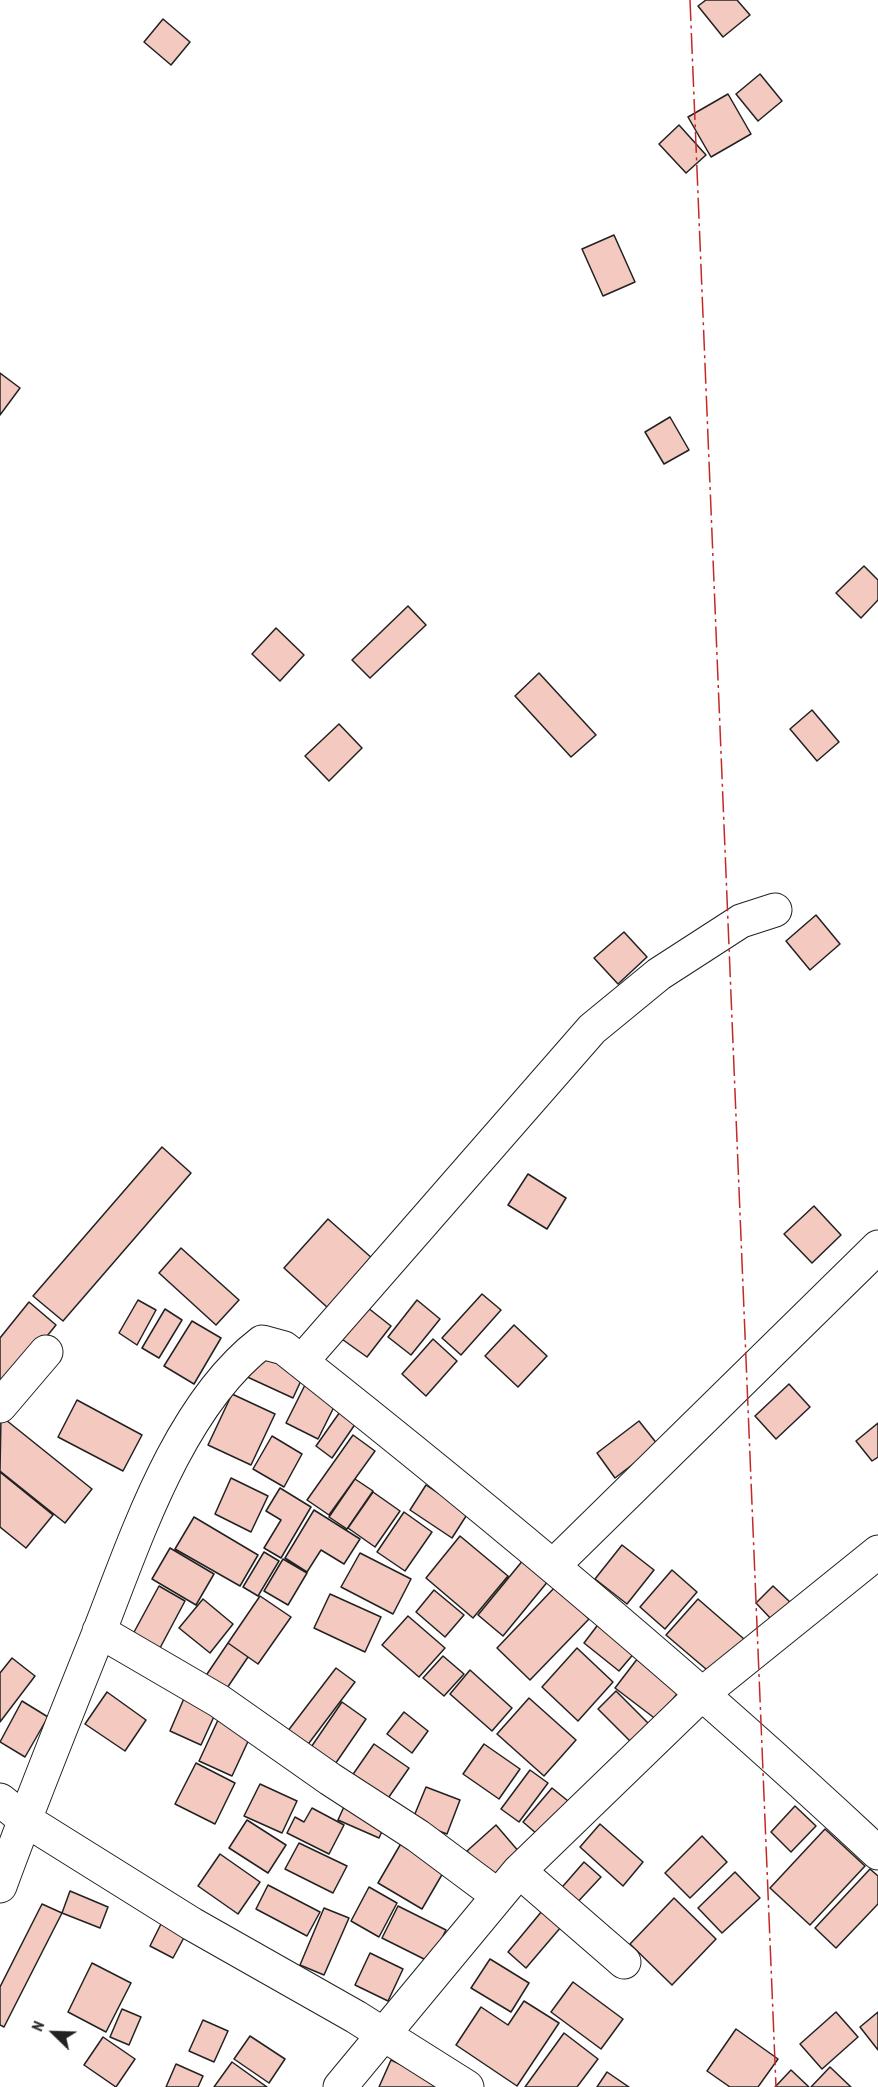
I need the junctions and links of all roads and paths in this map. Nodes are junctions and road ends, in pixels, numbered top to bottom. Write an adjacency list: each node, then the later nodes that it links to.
1 (775, 910): 4 (street)
2 (878, 1247): 7 (street)
3 (46, 1352): 5 (street)
4 (302, 1362): 7 (street); 8 (street)
5 (0, 1406)
6 (878, 1552): 9 (street)
7 (553, 1566): 9 (street)
8 (99, 1631): 10 (street); 14 (street)
9 (702, 1694): 11 (street); 12 (street)
10 (12, 1809): 13 (street); 16 (street)
11 (878, 1853)
12 (519, 1871): 14 (street); 15 (street)
13 (0, 1886)
14 (497, 1894): 16 (street)
15 (624, 1962)
16 (384, 2035): 17 (street); 18 (street)
17 (340, 2087)
18 (467, 2087)

